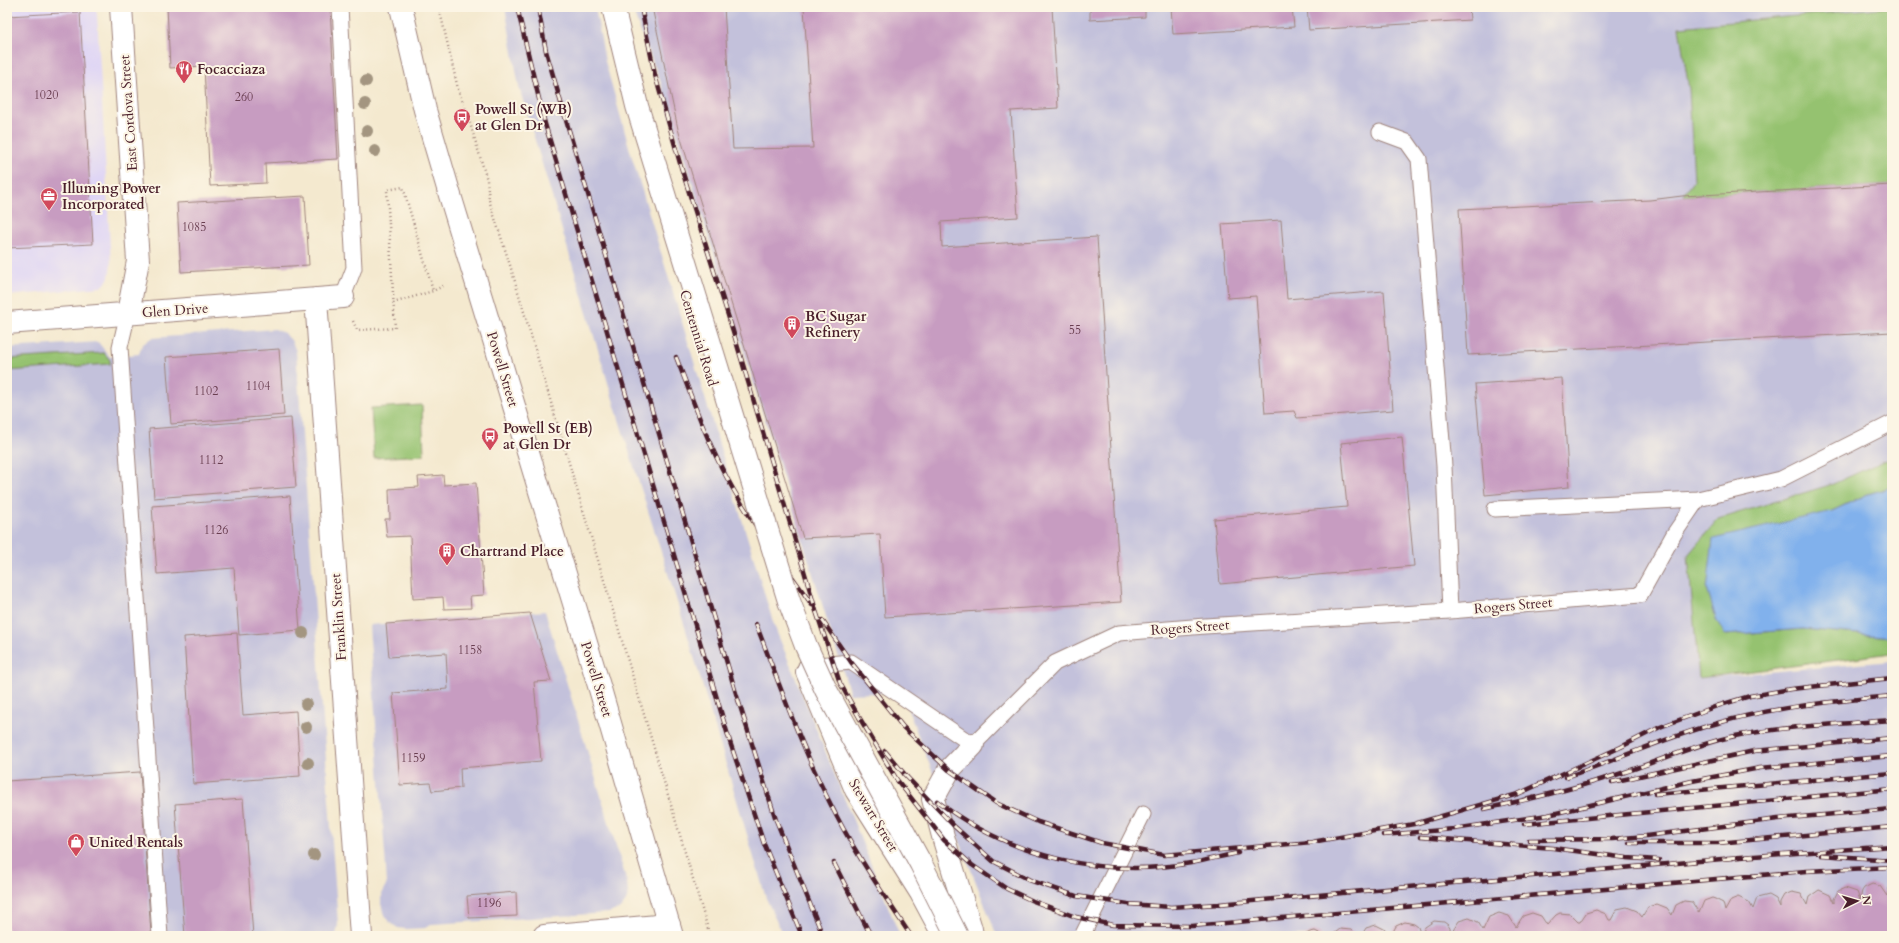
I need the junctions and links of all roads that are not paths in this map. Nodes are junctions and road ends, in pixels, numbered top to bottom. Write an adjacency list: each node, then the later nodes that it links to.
1 (121, 7): 9 (street, East Cordova Street)
2 (340, 7): 7 (lane)
3 (401, 7): 18 (street, Powell Street)
4 (606, 7): 15 (street, Centennial Road)
5 (613, 7): 23 (street, bridge)
6 (1380, 132): 14 (lane)
7 (342, 297): 8 (street, Glen Drive)
8 (316, 299): 9 (street, Glen Drive); 20 (street, Franklin Street)
9 (128, 314): 10 (street, Glen Drive); 19 (lane)
10 (7, 323)
11 (1892, 423): 12 (lane)
12 (1698, 499): 13 (lane); 14 (lane, Rogers Street)
13 (1495, 509)
14 (1450, 610): 16 (lane, Rogers Street)
15 (805, 666): 16 (lane); 22 (street, Stewart Street)
16 (973, 744): 24 (street)
17 (1143, 814): 25 (lane)
18 (671, 931): 21 (street)
19 (160, 936)
20 (361, 936)
21 (544, 936)
22 (944, 936)
23 (957, 936)
24 (972, 936)
25 (1082, 936)

